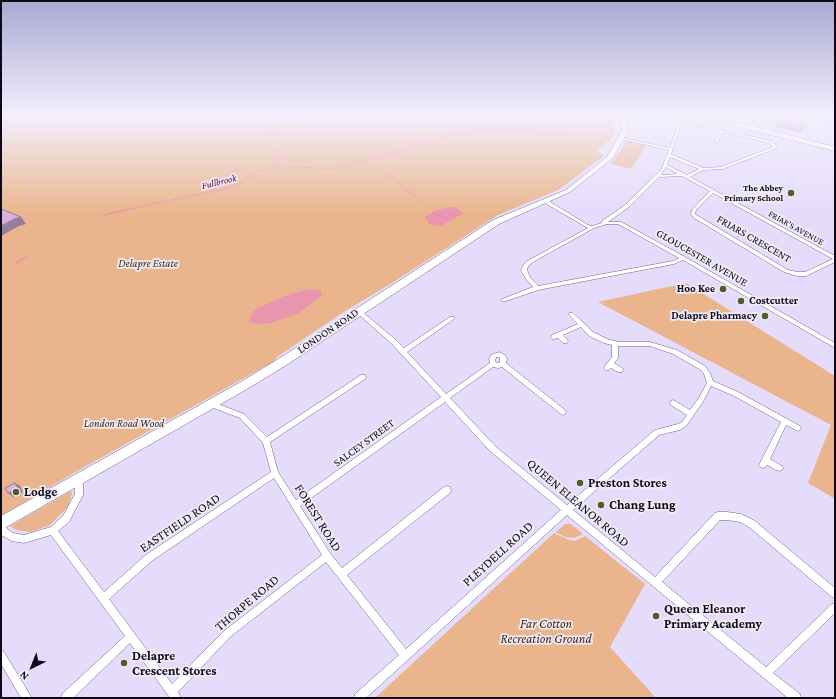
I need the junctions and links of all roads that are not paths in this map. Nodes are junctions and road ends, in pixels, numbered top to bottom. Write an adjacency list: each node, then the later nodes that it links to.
1 (615, 149): 10 (highway, LONDON ROAD)
2 (671, 149): 4 (street)
3 (772, 149): 6 (street)
4 (669, 155): 5 (street); 6 (street)
5 (665, 165): 7 (street); 8 (street, FRIAR'S AVENUE)
6 (702, 169): 8 (street)
7 (657, 176): 8 (street); 11 (street)
8 (685, 176): 9 (street, FRIAR'S AVENUE)
9 (712, 191): 16 (street, FRIAR'S AVENUE); 16 (street, FRIARS CRESCENT)
10 (545, 201): 14 (street); 19 (highway, LONDON ROAD)
11 (615, 215): 12 (street); 13 (street)
12 (600, 225): 13 (street, GLOUCESTER AVENUE); 14 (street, GLOUCESTER AVENUE)
13 (623, 225): 15 (street, GLOUCESTER AVENUE)
14 (592, 227): 17 (street, GLOUCESTER AVENUE)
15 (683, 258): 17 (street); 25 (street, GLOUCESTER AVENUE)
16 (835, 259)
17 (537, 288): 18 (street)
18 (504, 300)
19 (358, 311): 26 (street, QUEEN ELEANOR ROAD); 34 (highway, LONDON ROAD)
20 (571, 314): 22 (street)
21 (452, 318): 26 (street)
22 (581, 325): 23 (street); 24 (street)
23 (565, 341)
24 (615, 343): 29 (street); 31 (street)
25 (835, 346)
26 (403, 352): 32 (street, QUEEN ELEANOR ROAD)
27 (494, 363): 28 (street); 28 (street); 32 (street, SALCEY STREET)
28 (503, 364): 35 (street)
29 (620, 370)
30 (363, 377): 39 (street)
31 (710, 383): 36 (street); 37 (street)
32 (446, 398): 44 (street, SALCEY STREET); 45 (street, QUEEN ELEANOR ROAD)
33 (673, 403): 36 (street)
34 (210, 404): 39 (street, FOREST ROAD); 42 (highway, LONDON ROAD)
35 (563, 412)
36 (691, 414): 45 (street, PLEYDELL ROAD)
37 (786, 421): 38 (street); 40 (street)
38 (798, 428)
39 (266, 441): 41 (street, FOREST ROAD)
40 (779, 468)
41 (275, 473): 44 (street, FOREST ROAD); 53 (street, EASTFIELD ROAD)
42 (76, 479): 46 (highway, LONDON ROAD); 48 (street)
43 (447, 490): 50 (street)
44 (296, 505): 49 (street, FOREST ROAD)
45 (567, 510): 51 (street, QUEEN ELEANOR ROAD); 57 (street, PLEYDELL ROAD)
46 (1, 523)
47 (1, 526): 48 (street)
48 (53, 530): 53 (street)
49 (327, 556): 50 (street, FOREST ROAD); 59 (street, THORPE ROAD)
50 (341, 574): 57 (street, FOREST ROAD)
51 (656, 582): 52 (street); 58 (street, QUEEN ELEANOR ROAD)
52 (835, 594)
53 (104, 598): 55 (street)
54 (835, 607): 58 (street)
55 (131, 636): 59 (street); 61 (street)
56 (1, 654): 60 (street)
57 (405, 655): 62 (street, PLEYDELL ROAD)
58 (766, 673): 63 (street, QUEEN ELEANOR ROAD)
59 (174, 695)
60 (26, 698)
61 (66, 698)
62 (359, 698)
63 (796, 698)

